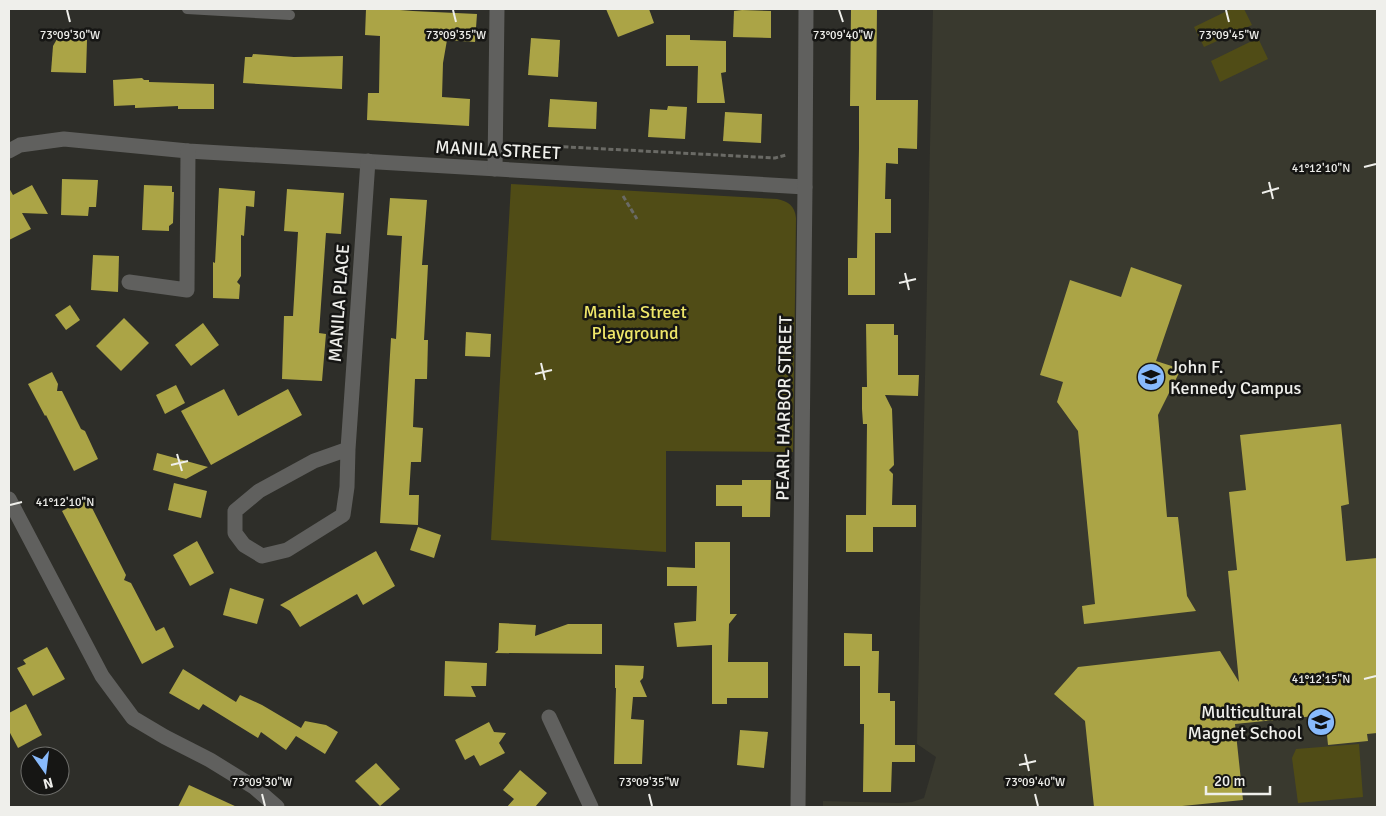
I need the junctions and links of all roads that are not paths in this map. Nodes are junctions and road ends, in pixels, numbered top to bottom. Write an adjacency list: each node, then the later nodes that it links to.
1 (187, 9): 4 (lane)
2 (497, 9): 8 (street)
3 (806, 9): 9 (street, PEARL HARBOR STREET)
4 (290, 15)
5 (9, 151): 6 (street, MANILA STREET)
6 (188, 152): 7 (street, MANILA STREET); 10 (street)
7 (368, 161): 8 (street, MANILA STREET); 11 (street, MANILA PLACE)
8 (495, 168): 9 (street, MANILA STREET)
9 (805, 187): 16 (street, PEARL HARBOR STREET)
10 (130, 282)
11 (348, 449): 11 (street, MANILA PLACE)
12 (9, 500): 14 (street)
13 (549, 717): 15 (street)
14 (277, 807)
15 (591, 807)
16 (798, 807)

